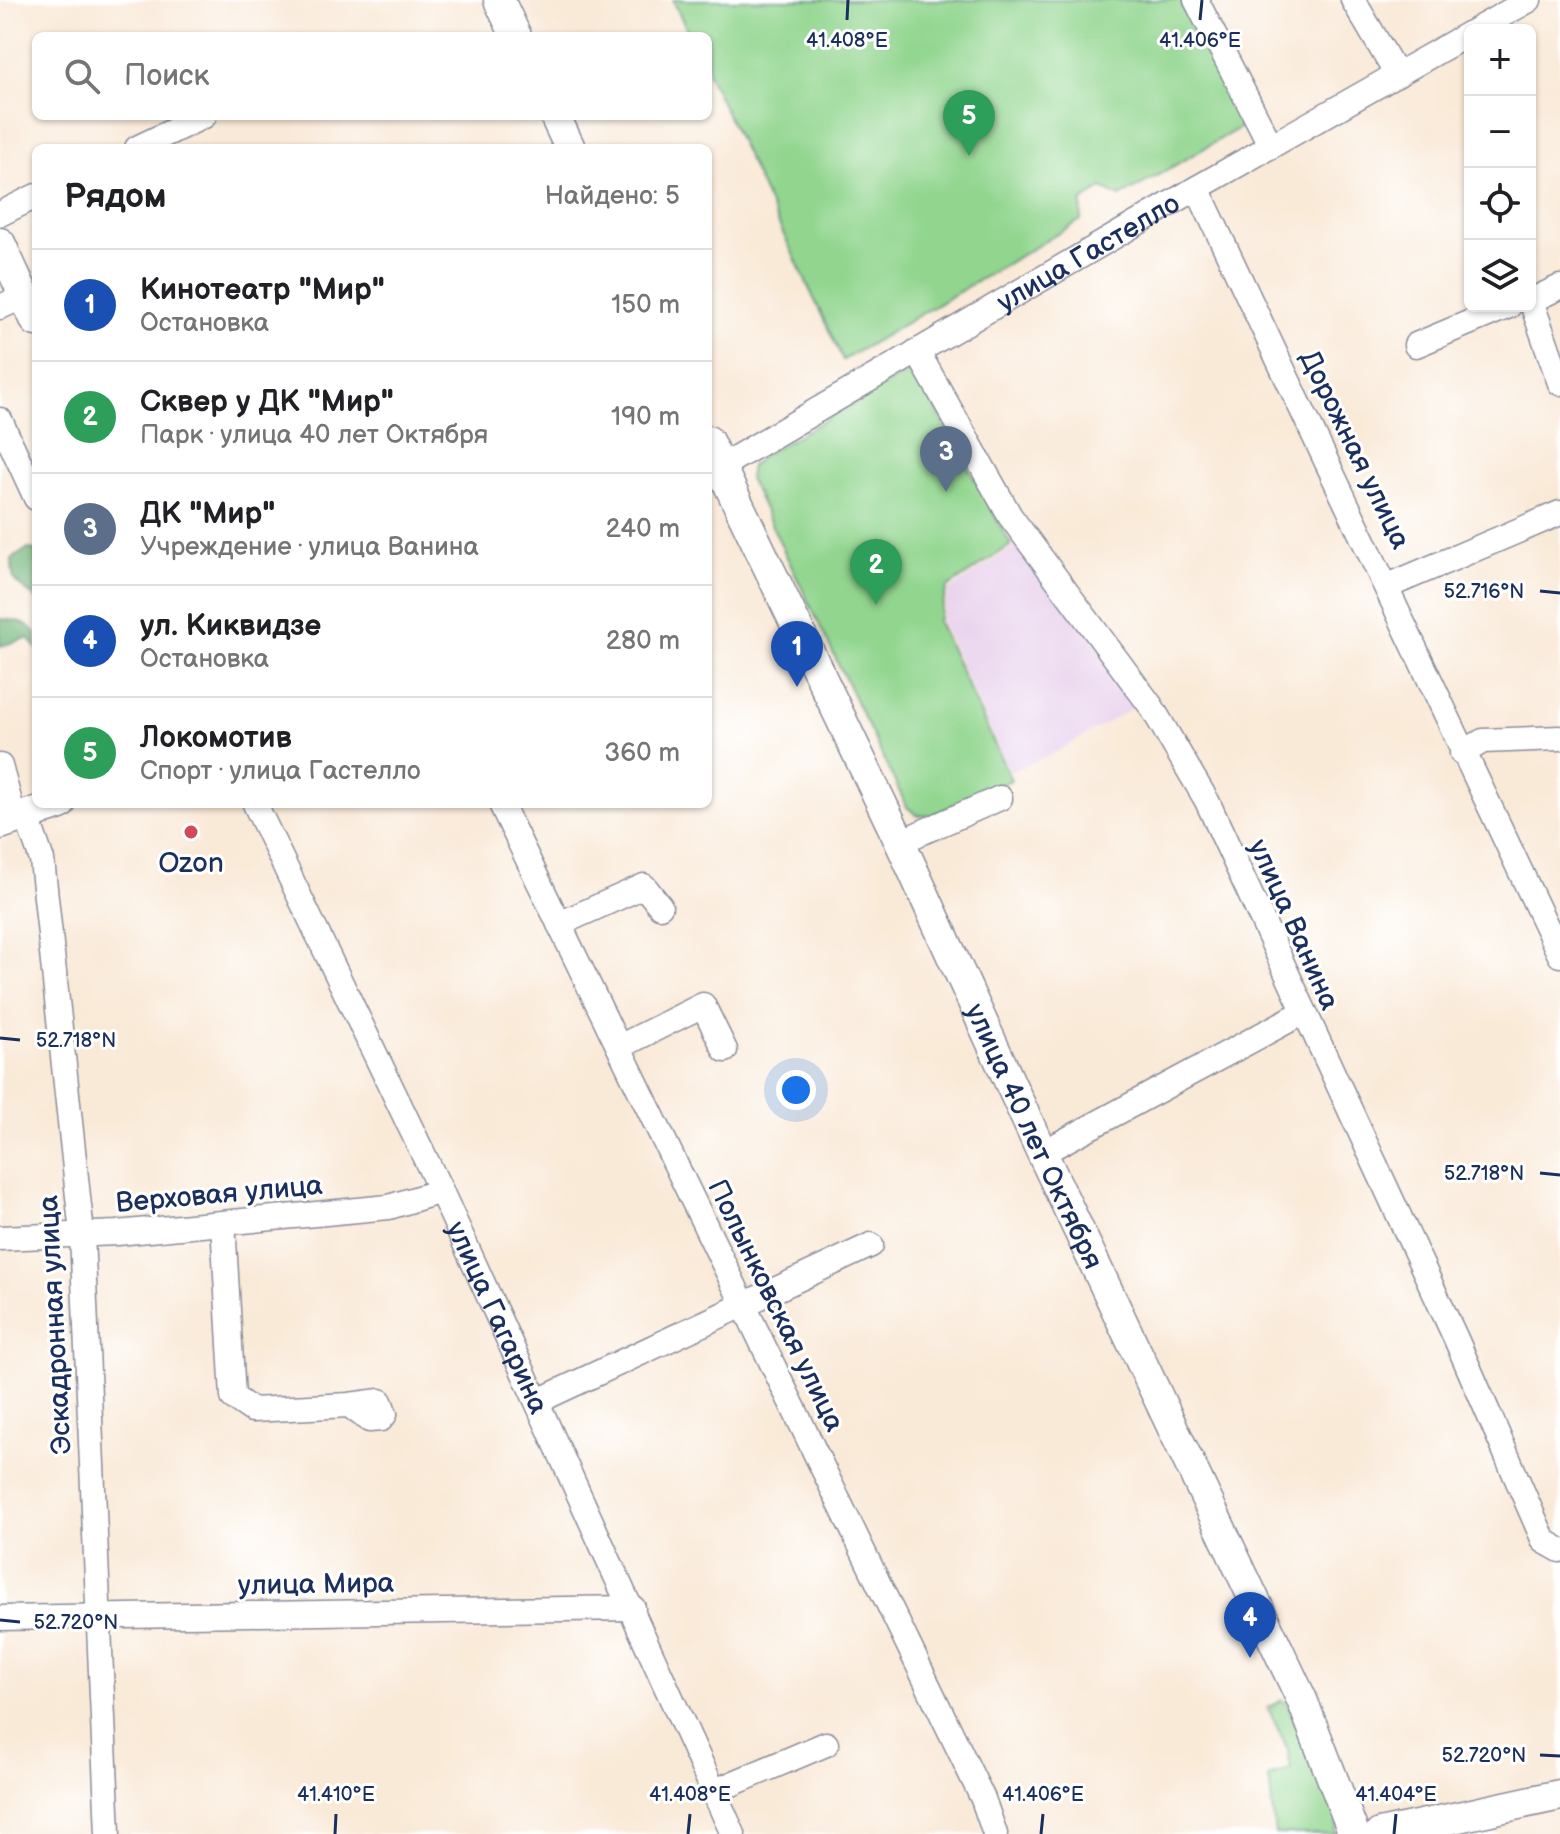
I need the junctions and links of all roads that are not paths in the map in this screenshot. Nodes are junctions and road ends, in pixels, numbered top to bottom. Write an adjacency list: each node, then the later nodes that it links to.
1 (499, 0): 6 (main road)
2 (1196, 0): 13 (street)
3 (1353, 0): 8 (street)
4 (1514, 4): 5 (street)
5 (1485, 24)
6 (514, 32)
7 (1464, 36): 8 (street, улица Гастелло)
8 (1397, 75): 13 (street, улица Гастелло)
9 (196, 120): 11 (street)
10 (557, 120): 12 (main road)
11 (145, 144)
12 (568, 144)
13 (1271, 146): 14 (street, улица Гастелло)
14 (1197, 188): 24 (street, улица Гастелло); 30 (street, Дорожная улица)
15 (32, 198): 16 (street)
16 (0, 214)
17 (0, 243): 20 (main road)
18 (1560, 287): 19 (street)
19 (1536, 298)
20 (20, 308)
21 (1495, 312): 23 (street)
22 (1534, 312): 25 (street)
23 (1416, 345)
24 (917, 351): 27 (street, улица Гастелло); 43 (street, улица Ванина)
25 (1560, 383)
26 (0, 420): 28 (street)
27 (712, 461): 39 (main road, улица 40 лет Октября)
28 (32, 489)
29 (1560, 513): 30 (street)
30 (1388, 586): 32 (street, Дорожная улица)
31 (1560, 738): 32 (street)
32 (1462, 753): 42 (street, Дорожная улица)
33 (0, 766): 38 (street, Эскадронная улица)
34 (1000, 798): 39 (street)
35 (49, 808): 38 (main road)
36 (257, 808): 47 (street, улица Гагарина)
37 (503, 808): 41 (street, Полынковская улица)
38 (14, 821): 49 (street, Эскадронная улица)
39 (900, 842): 46 (main road, улица 40 лет Октября)
40 (660, 906): 41 (street)
41 (559, 924): 44 (street, Полынковская улица)
42 (1560, 955)
43 (1302, 1013): 46 (street); 55 (street, улица Ванина)
44 (619, 1047): 45 (street); 52 (street, Полынковская улица)
45 (725, 1050)
46 (1042, 1153): 65 (main road, улица 40 лет Октября)
47 (441, 1191): 48 (street, Верховая улица); 53 (street, улица Гагарина)
48 (223, 1223): 49 (street, Верховая улица); 54 (street)
49 (82, 1234): 50 (street, Верховая улица); 57 (street, Эскадронная улица)
50 (0, 1238)
51 (871, 1245): 52 (street)
52 (743, 1305): 53 (street); 64 (street, Полынковская улица)
53 (538, 1401): 56 (street, улица Гагарина)
54 (349, 1405)
55 (1560, 1550)
56 (633, 1608): 57 (street, улица Мира); 60 (street, улица Гагарина)
57 (97, 1616): 58 (street, улица Мира); 62 (street, Эскадронная улица)
58 (0, 1618)
59 (826, 1744): 60 (street)
60 (715, 1791): 63 (street, улица Гагарина)
61 (1560, 1795): 66 (main road)
62 (108, 1834)
63 (733, 1834)
64 (995, 1834)
65 (1354, 1834)
66 (1380, 1834)

